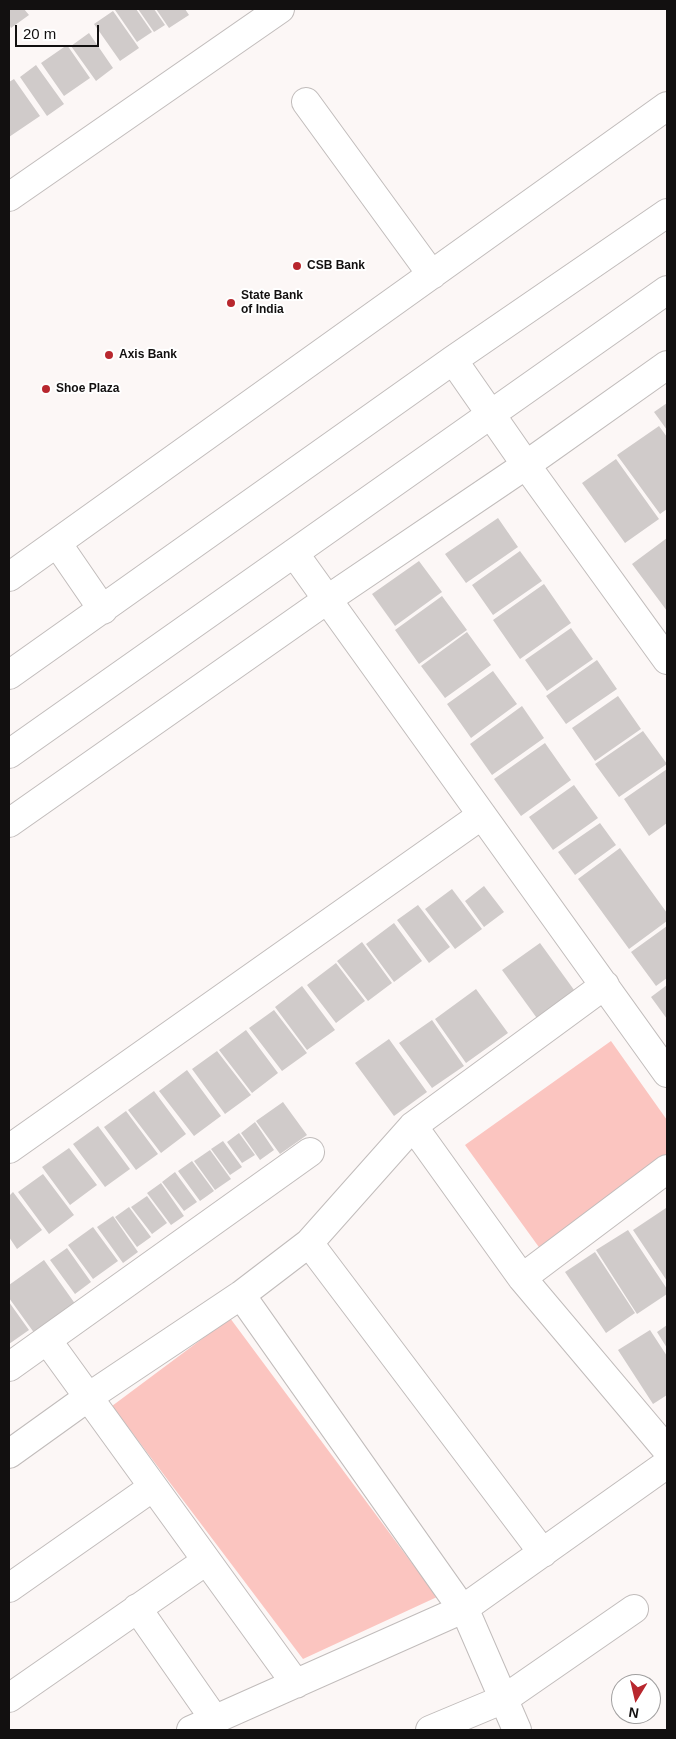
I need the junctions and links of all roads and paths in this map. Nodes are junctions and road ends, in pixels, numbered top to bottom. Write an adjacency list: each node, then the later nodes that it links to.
1 (280, 9): 4 (street)
2 (306, 102): 6 (street)
3 (667, 106): 6 (street)
4 (9, 197)
5 (667, 213): 8 (street)
6 (432, 275): 12 (street)
7 (667, 290): 10 (street)
8 (453, 360): 10 (street); 16 (street)
9 (667, 365): 11 (street)
10 (490, 414): 11 (street); 13 (street)
11 (526, 465): 15 (street); 17 (street)
12 (56, 543): 14 (street); 16 (street)
13 (294, 553): 15 (street); 19 (street)
14 (9, 577)
15 (328, 599): 20 (street); 21 (street)
16 (103, 610): 18 (street)
17 (667, 660)
18 (9, 675)
19 (9, 754)
20 (482, 815): 22 (street); 25 (street)
21 (9, 823)
22 (605, 985): 23 (street); 24 (street)
23 (667, 1073)
24 (413, 1126): 28 (street); 29 (street)
25 (9, 1149)
26 (310, 1152): 31 (street)
27 (667, 1169): 29 (street)
28 (309, 1243): 30 (street); 38 (street)
29 (522, 1278): 34 (street)
30 (241, 1295): 33 (street); 42 (street)
31 (47, 1340): 32 (street); 33 (street)
32 (9, 1367)
33 (87, 1398): 35 (street); 37 (street)
34 (667, 1450)
35 (9, 1454)
36 (667, 1464): 38 (street)
37 (152, 1487): 39 (street); 40 (street)
38 (543, 1553): 42 (street)
39 (206, 1560): 41 (street); 44 (street)
40 (9, 1588)
41 (137, 1608): 45 (street); 47 (street)
42 (463, 1609): 44 (street); 46 (street)
43 (634, 1609): 46 (street)
44 (296, 1684): 47 (street)
45 (9, 1698)
46 (504, 1699): 48 (street); 49 (street)
47 (203, 1725)
48 (430, 1730)
49 (517, 1730)

